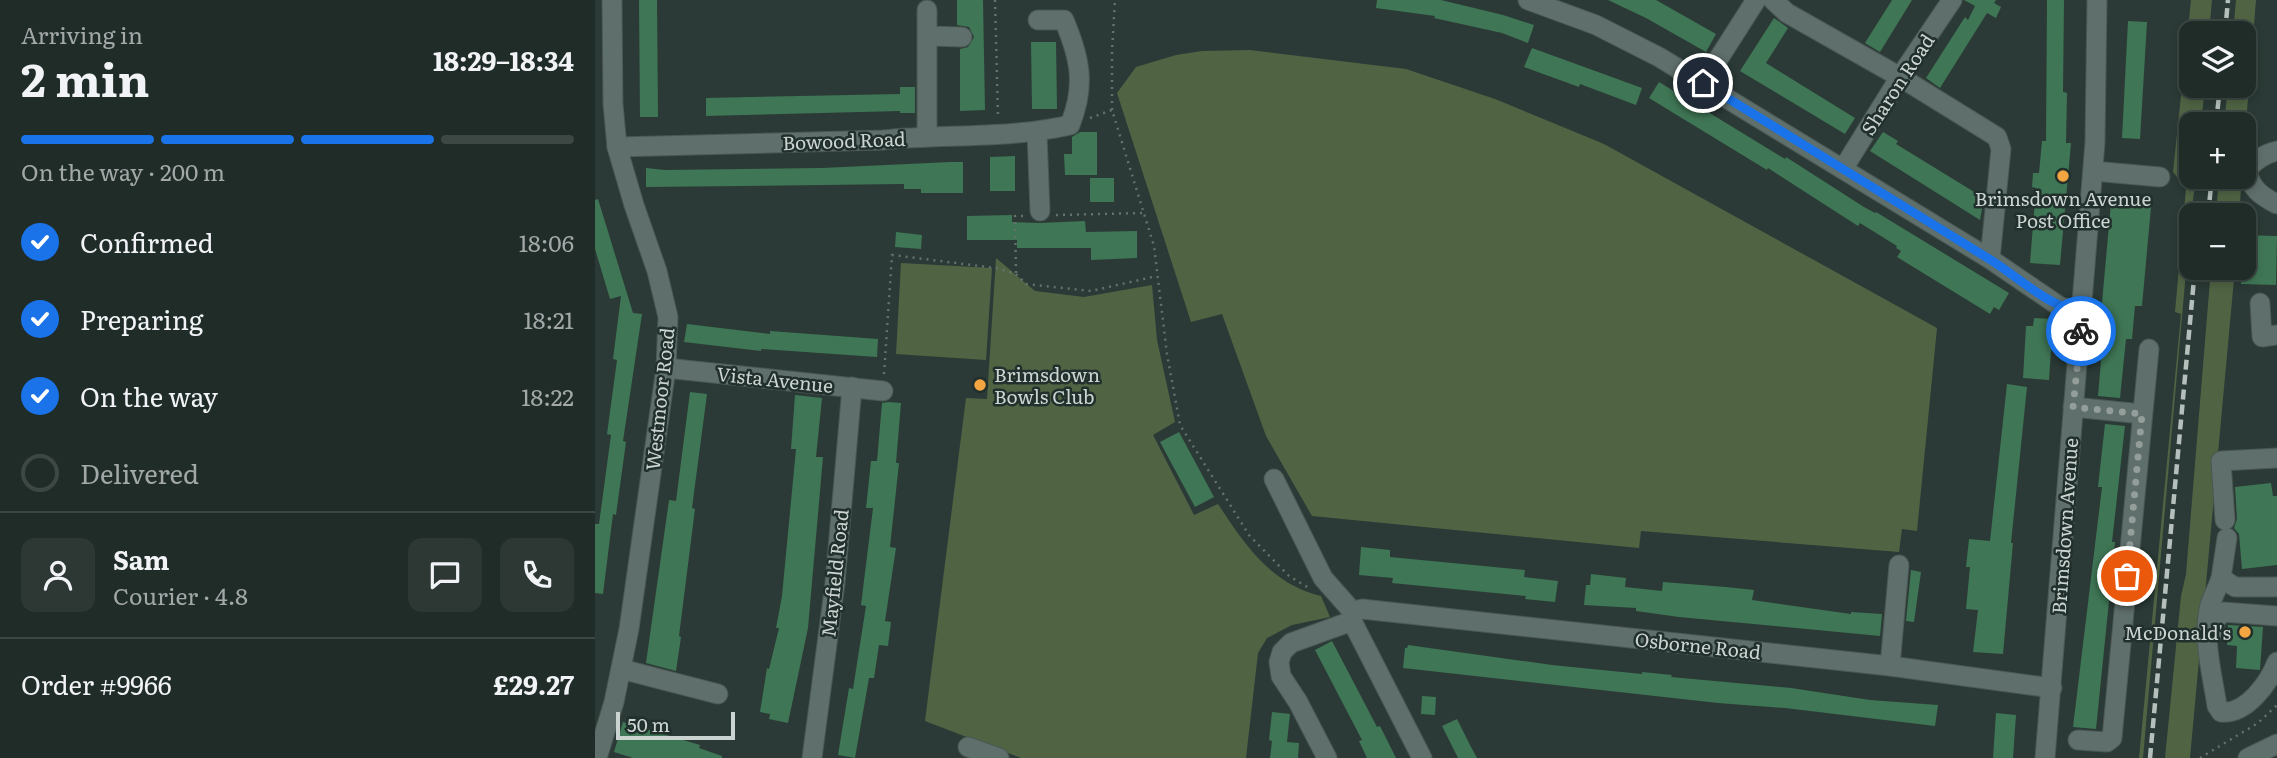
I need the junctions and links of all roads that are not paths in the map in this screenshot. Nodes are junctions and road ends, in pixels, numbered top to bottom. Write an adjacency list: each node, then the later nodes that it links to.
1 (612, 0): 15 (street, Westmoor Road)
2 (1528, 0): 12 (street)
3 (1756, 0): 12 (street)
4 (1773, 0): 11 (street)
5 (1952, 0): 11 (street, Sharon Road)
6 (2097, 0): 18 (street, Brimsdown Avenue)
7 (927, 10): 9 (street)
8 (1038, 20): 13 (street, Bowood Road)
9 (928, 36): 10 (street); 14 (street)
10 (962, 37)
11 (1900, 77): 17 (street, Sharon Road); 22 (street)
12 (1703, 83): 17 (street)
13 (1037, 133): 14 (street, Bowood Road); 21 (street)
14 (927, 136): 15 (street, Bowood Road)
15 (618, 147): 27 (street, Westmoor Road)
16 (2277, 151): 20 (street)
17 (1843, 169): 22 (street)
18 (2093, 171): 19 (street); 24 (street, Brimsdown Avenue)
19 (2160, 177)
20 (2277, 204)
21 (1041, 214)
22 (1990, 259): 24 (street)
23 (2260, 303): 25 (street)
24 (2083, 312): 30 (street, Brimsdown Avenue)
25 (2277, 335)
26 (2149, 349): 31 (street)
27 (666, 368): 28 (street, Vista Avenue); 41 (street, Westmoor Road)
28 (852, 387): 29 (street, Vista Avenue); 50 (street, Mayfield Road)
29 (883, 391)
30 (2073, 407): 31 (street); 43 (street, Brimsdown Avenue)
31 (2142, 414): 48 (street)
32 (2277, 458): 35 (street)
33 (1274, 479): 37 (street)
34 (1899, 565): 40 (street)
35 (2221, 578): 36 (street); 42 (street)
36 (2277, 587)
37 (1348, 611): 40 (street, Osborne Road); 52 (street, Osborne Road); 53 (street)
38 (2277, 616): 42 (street)
39 (2277, 662): 42 (street)
40 (1890, 666): 43 (street, Osborne Road)
41 (621, 669): 44 (street); 49 (street, Westmoor Road)
42 (2262, 686)
43 (2052, 688): 54 (street, Brimsdown Avenue)
44 (718, 694)
45 (2078, 740): 48 (street)
46 (2277, 744): 55 (street)
47 (968, 747): 51 (street)
48 (2112, 750)
49 (597, 758)
50 (812, 758)
51 (999, 758)
52 (1327, 758)
53 (1423, 758)
54 (2045, 758)
55 (2248, 758)

